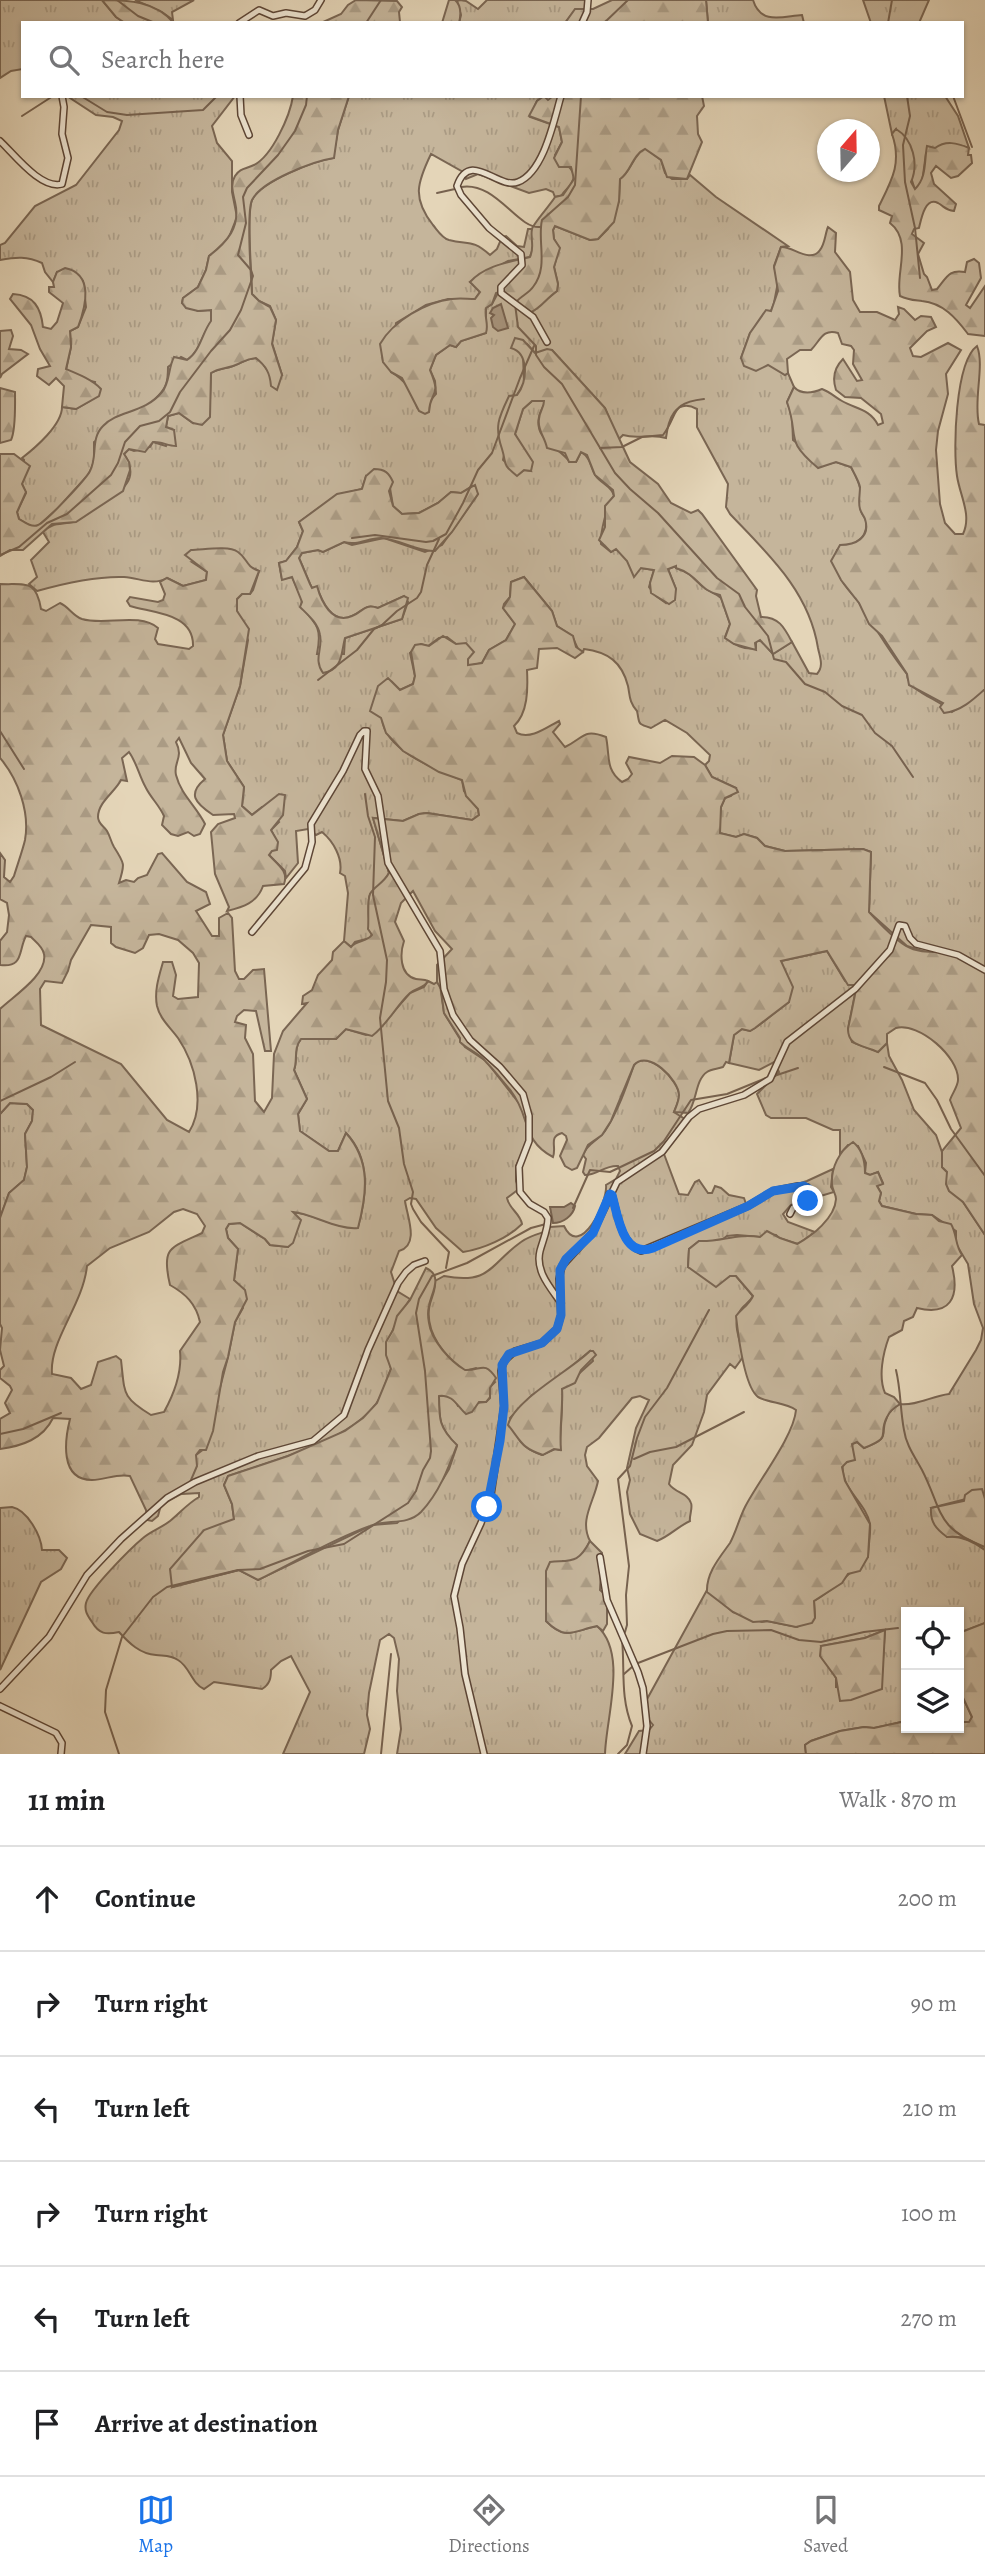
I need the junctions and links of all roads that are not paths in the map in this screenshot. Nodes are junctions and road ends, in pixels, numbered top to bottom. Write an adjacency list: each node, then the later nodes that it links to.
1 (321, 0): 3 (street)
2 (588, 0): 5 (street)
3 (272, 20): 4 (street)
4 (242, 21)
5 (583, 21)
6 (62, 98): 10 (street)
7 (240, 98): 9 (street)
8 (560, 98): 11 (street)
9 (249, 135)
10 (0, 141)
11 (547, 342)
12 (252, 932): 17 (street)
13 (985, 970): 14 (street)
14 (610, 1194): 15 (street); 17 (street)
15 (790, 1214)
16 (425, 1261): 19 (street)
17 (561, 1303): 22 (street)
18 (600, 1557): 23 (street)
19 (0, 1689)
20 (0, 1706): 21 (street)
21 (61, 1754)
22 (484, 1754)
23 (643, 1754)

